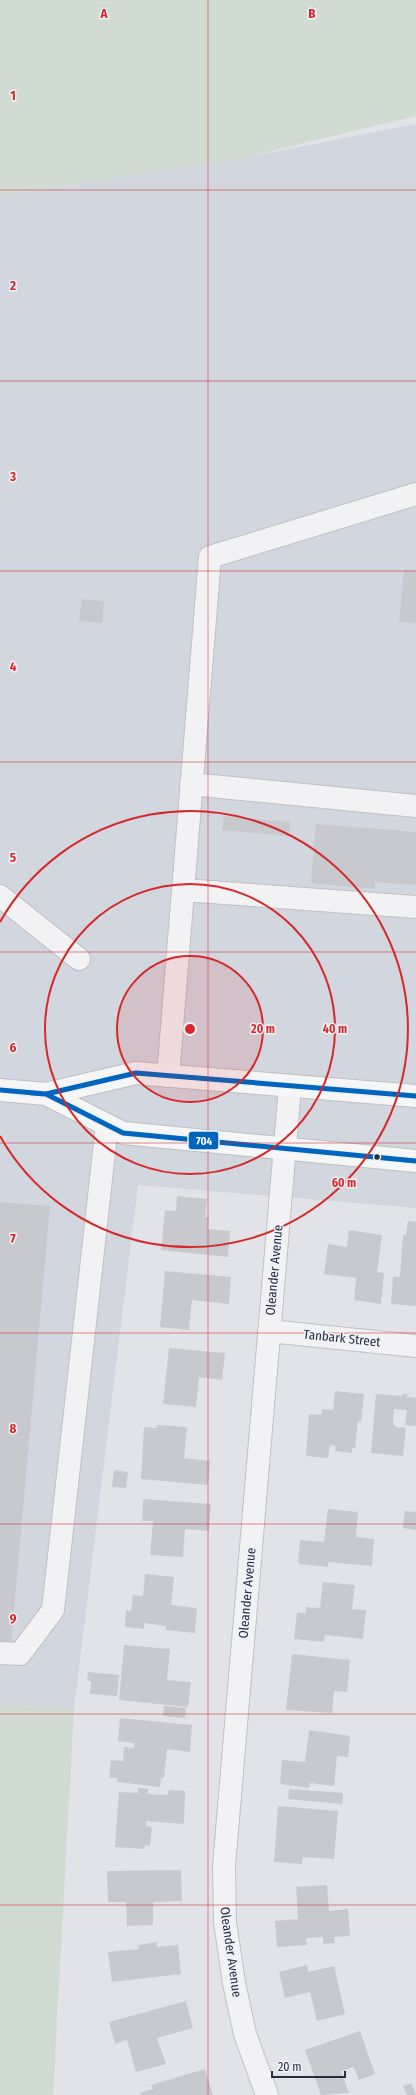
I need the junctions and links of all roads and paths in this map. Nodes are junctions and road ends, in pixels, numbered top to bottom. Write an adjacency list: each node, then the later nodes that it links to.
1 (416, 494): 2 (street)
2 (191, 784): 3 (street); 4 (street)
3 (416, 806)
4 (182, 890): 6 (street); 8 (street)
5 (0, 896): 7 (street)
6 (416, 907)
7 (79, 959)
8 (168, 1076): 9 (main road); 11 (main road)
9 (290, 1087): 12 (main road); 14 (street, Oleander Avenue)
10 (0, 1090): 11 (main road)
11 (46, 1094): 13 (main road)
12 (416, 1096)
13 (107, 1125): 14 (main road); 18 (street)
14 (284, 1147): 15 (main road); 16 (street, Oleander Avenue)
15 (416, 1161)
16 (269, 1331): 17 (street, Tanbark Street); 19 (street, Oleander Avenue)
17 (416, 1346)
18 (0, 1653)
19 (267, 2095)

